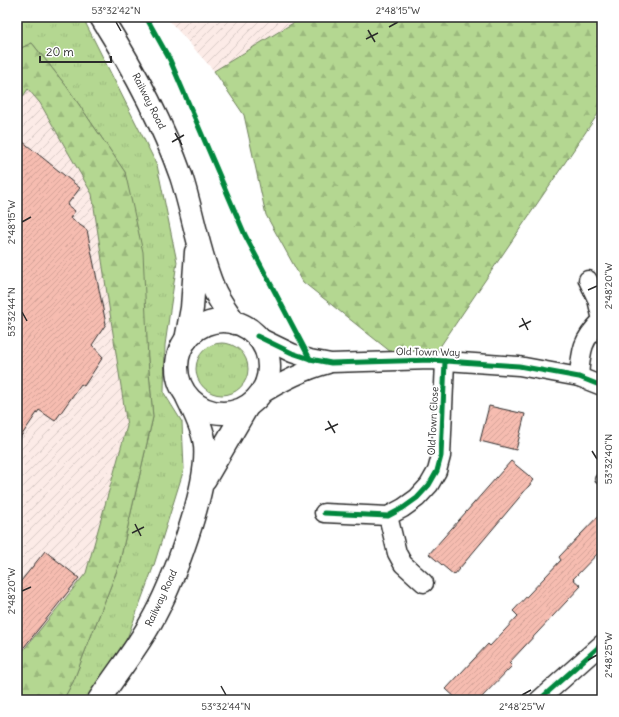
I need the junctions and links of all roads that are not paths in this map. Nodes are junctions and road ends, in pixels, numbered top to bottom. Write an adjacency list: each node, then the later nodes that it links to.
1 (101, 17): 2 (main road, Railway Road)
2 (197, 237): 4 (main road, Railway Road); 6 (main road, Railway Road)
3 (588, 280): 9 (street)
4 (235, 323): 5 (main road); 6 (main road)
5 (257, 336): 8 (street, Old Town Way); 12 (main road)
6 (186, 340): 11 (main road)
7 (444, 360): 8 (street, Old Town Way); 9 (street, Old Town Way); 15 (street, Old Town Close)
8 (331, 363): 12 (street, Old Town Way)
9 (579, 377): 10 (street, Old Town Way)
10 (602, 386)
11 (187, 397): 12 (main road); 13 (main road, Railway Road)
12 (253, 402): 13 (main road, Railway Road)
13 (202, 485): 18 (main road, Railway Road)
14 (324, 513): 15 (street)
15 (388, 516): 16 (street)
16 (424, 583)
17 (602, 644): 19 (street)
18 (99, 700)
19 (539, 700)

